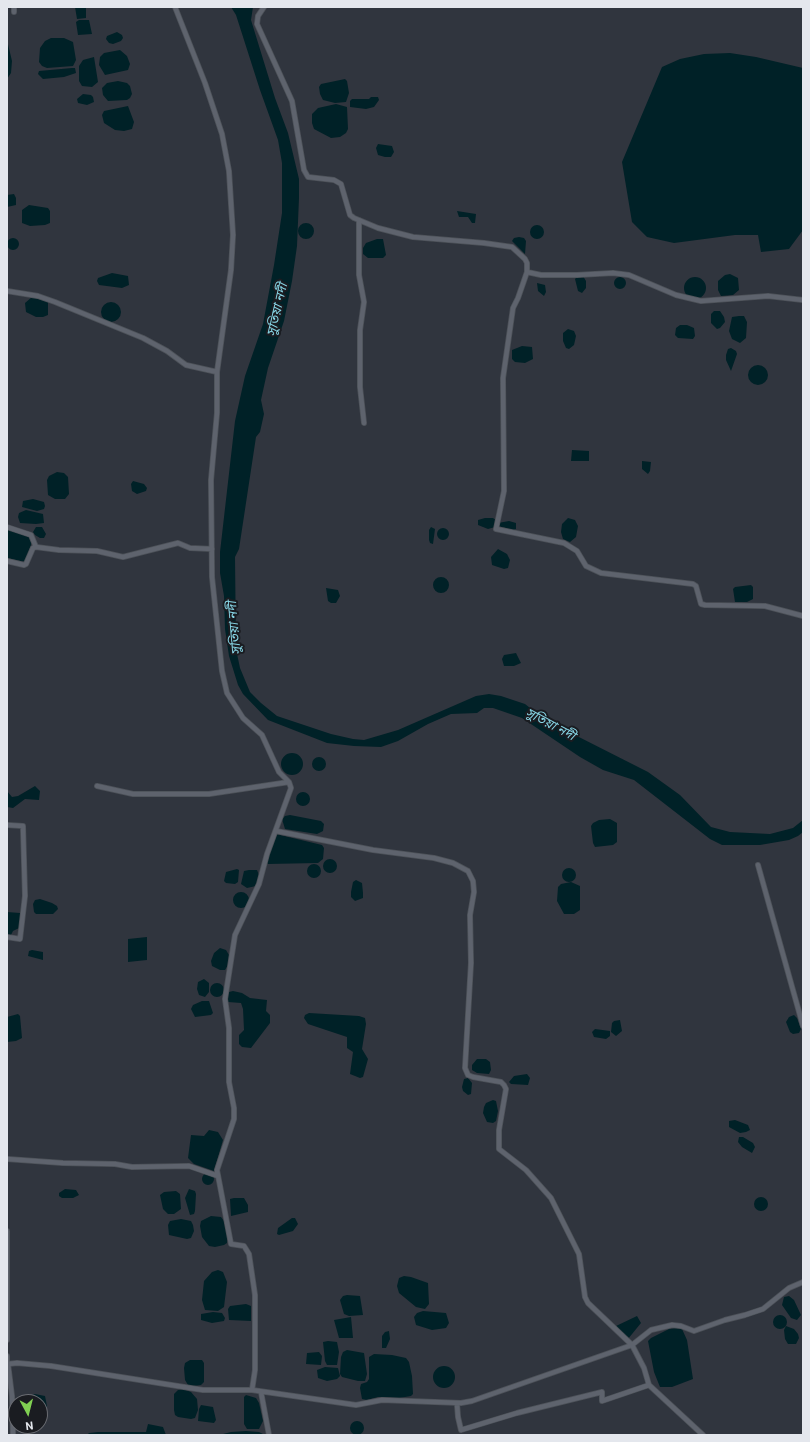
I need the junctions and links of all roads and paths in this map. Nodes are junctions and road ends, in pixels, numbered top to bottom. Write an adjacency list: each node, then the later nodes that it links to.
1 (175, 7): 7 (street)
2 (264, 7): 3 (street)
3 (359, 220): 4 (street); 8 (street)
4 (526, 272): 6 (street); 13 (street)
5 (7, 291): 7 (street)
6 (803, 300)
7 (217, 372): 11 (street)
8 (364, 423)
9 (7, 527): 10 (street)
10 (36, 547): 11 (street); 12 (street)
11 (212, 548): 14 (street)
12 (7, 561)
13 (803, 616)
14 (289, 782): 15 (street); 17 (street)
15 (97, 786)
16 (7, 825): 19 (street)
17 (276, 831): 22 (street); 26 (street)
18 (758, 865): 20 (street)
19 (7, 937)
20 (803, 1026)
21 (7, 1159): 22 (street)
22 (218, 1176): 30 (street)
23 (7, 1231): 25 (street)
24 (803, 1282): 26 (street)
25 (7, 1340)
26 (632, 1344): 29 (street); 32 (street)
27 (7, 1356): 28 (street)
28 (7, 1364): 30 (street); 33 (street)
29 (650, 1385): 32 (street); 35 (street)
30 (252, 1390): 31 (street)
31 (260, 1392): 32 (street); 34 (street)
32 (458, 1404)
33 (13, 1435)
34 (269, 1435)
35 (703, 1435)

